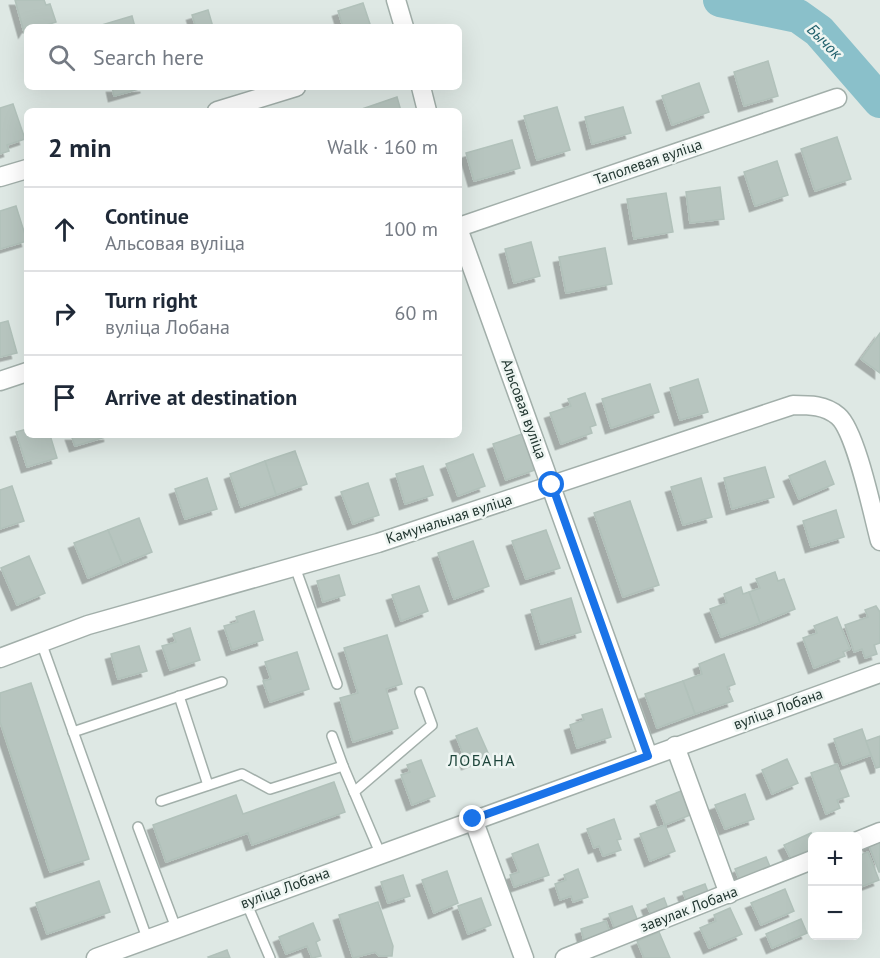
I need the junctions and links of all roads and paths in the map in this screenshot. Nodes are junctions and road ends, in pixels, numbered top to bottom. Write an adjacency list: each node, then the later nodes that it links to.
1 (396, 0): 2 (street)
2 (403, 24)
3 (286, 90): 6 (street)
4 (422, 90): 7 (street)
5 (837, 98): 10 (street, Таполевая вуліца)
6 (227, 108)
7 (426, 108)
8 (24, 169): 9 (street)
9 (0, 177)
10 (462, 226)
11 (462, 239): 14 (street, Альсовая вуліца)
12 (24, 373): 13 (street)
13 (0, 381)
14 (552, 485): 15 (street, Камунальная вуліца); 16 (street, Камунальная вуліца); 27 (street, Альсовая вуліца)
15 (880, 540)
16 (295, 567): 17 (street, Камунальная вуліца); 21 (lane)
17 (41, 642): 18 (street, Камунальная вуліца); 24 (lane)
18 (0, 658)
19 (880, 672): 26 (street, вуліца Лобана)
20 (222, 682): 23 (lane)
21 (337, 684)
22 (420, 692): 30 (lane)
23 (179, 696): 24 (lane); 29 (lane)
24 (73, 732): 41 (lane)
25 (332, 736): 28 (lane)
26 (675, 746): 27 (street, вуліца Лобана); 38 (street)
27 (648, 756): 32 (street, вуліца Лобана)
28 (343, 766): 29 (lane); 30 (lane)
29 (208, 785): 31 (lane)
30 (354, 792): 36 (lane)
31 (161, 801)
32 (473, 819): 36 (street, вуліца Лобана); 44 (street)
33 (138, 827): 40 (lane)
34 (880, 832): 35 (street)
35 (862, 839)
36 (380, 853): 39 (street, вуліца Лобана)
37 (808, 862): 38 (street, завулак Лобана)
38 (729, 894): 45 (street, завулак Лобана)
39 (246, 902): 40 (street, вуліца Лобана); 43 (lane)
40 (176, 928): 41 (street, вуліца Лобана)
41 (147, 939): 42 (street, вуліца Лобана)
42 (96, 958)
43 (270, 958)
44 (524, 958)
45 (565, 958)

